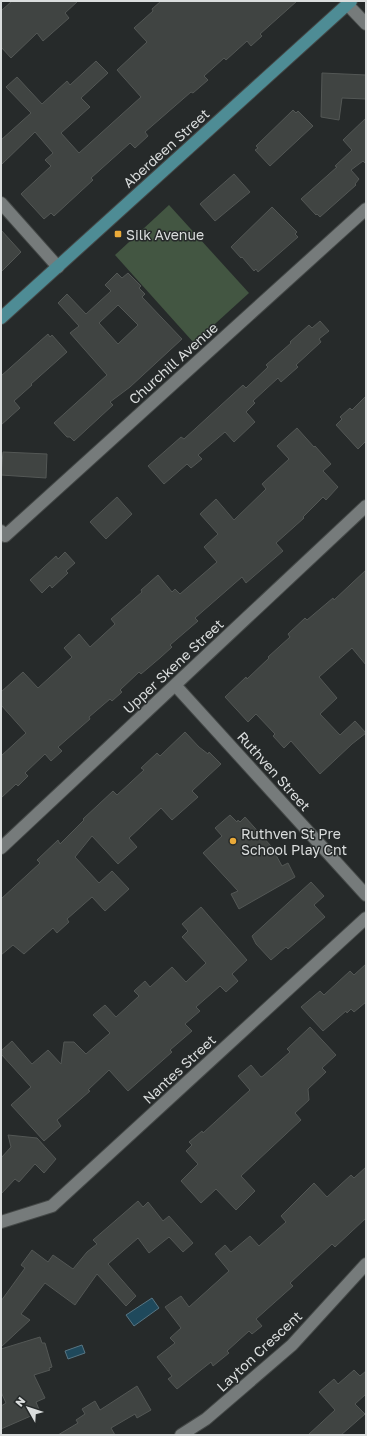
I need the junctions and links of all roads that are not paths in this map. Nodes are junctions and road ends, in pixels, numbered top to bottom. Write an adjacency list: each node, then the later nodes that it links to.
1 (349, 3): 2 (street); 5 (main road, Aberdeen Street)
2 (366, 24)
3 (1, 203): 5 (street)
4 (366, 209): 8 (street, Churchill Avenue)
5 (58, 266): 6 (main road, Aberdeen Street)
6 (1, 318)
7 (366, 506): 9 (street, Upper Skene Street)
8 (1, 531)
9 (175, 686): 10 (street, Upper Skene Street); 11 (street, Ruthven Street)
10 (1, 848)
11 (366, 895)
12 (366, 918): 13 (street, Nantes Street)
13 (1, 1222)
14 (366, 1264): 15 (street, Layton Crescent)
15 (181, 1435)

